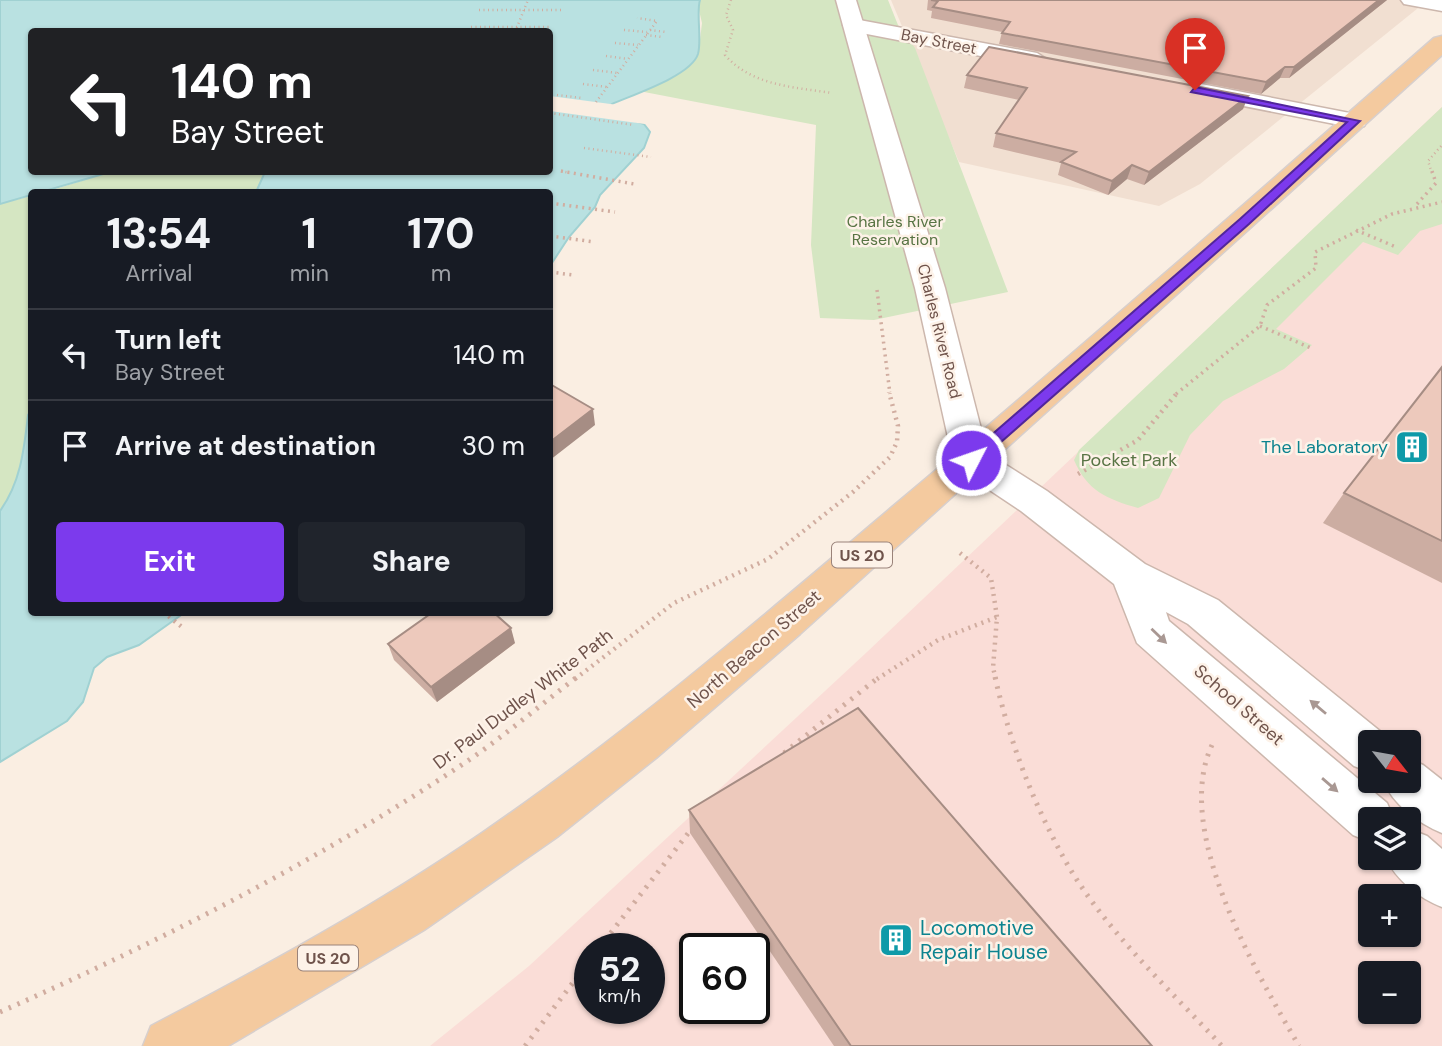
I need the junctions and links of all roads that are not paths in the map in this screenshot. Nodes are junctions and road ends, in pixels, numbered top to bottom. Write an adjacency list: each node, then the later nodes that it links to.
1 (1411, 0): 2 (street)
2 (1442, 5)
3 (850, 13): 5 (street, Bay Street); 8 (street, Charles River Road)
4 (1442, 43): 7 (main road, North Beacon Street / US 20)
5 (1055, 63)
6 (1174, 86): 7 (street)
7 (1355, 121): 8 (main road, North Beacon Street / US 20)
8 (971, 460): 9 (street); 16 (main road, North Beacon Street / US 20)
9 (1131, 575): 10 (street, one-way to 9); 12 (street, School Street, one-way to 12)
10 (1358, 741)
11 (1421, 792): 13 (street)
12 (1358, 810)
13 (1442, 810)
14 (1421, 864): 15 (street)
15 (1442, 882)
16 (171, 1046)

